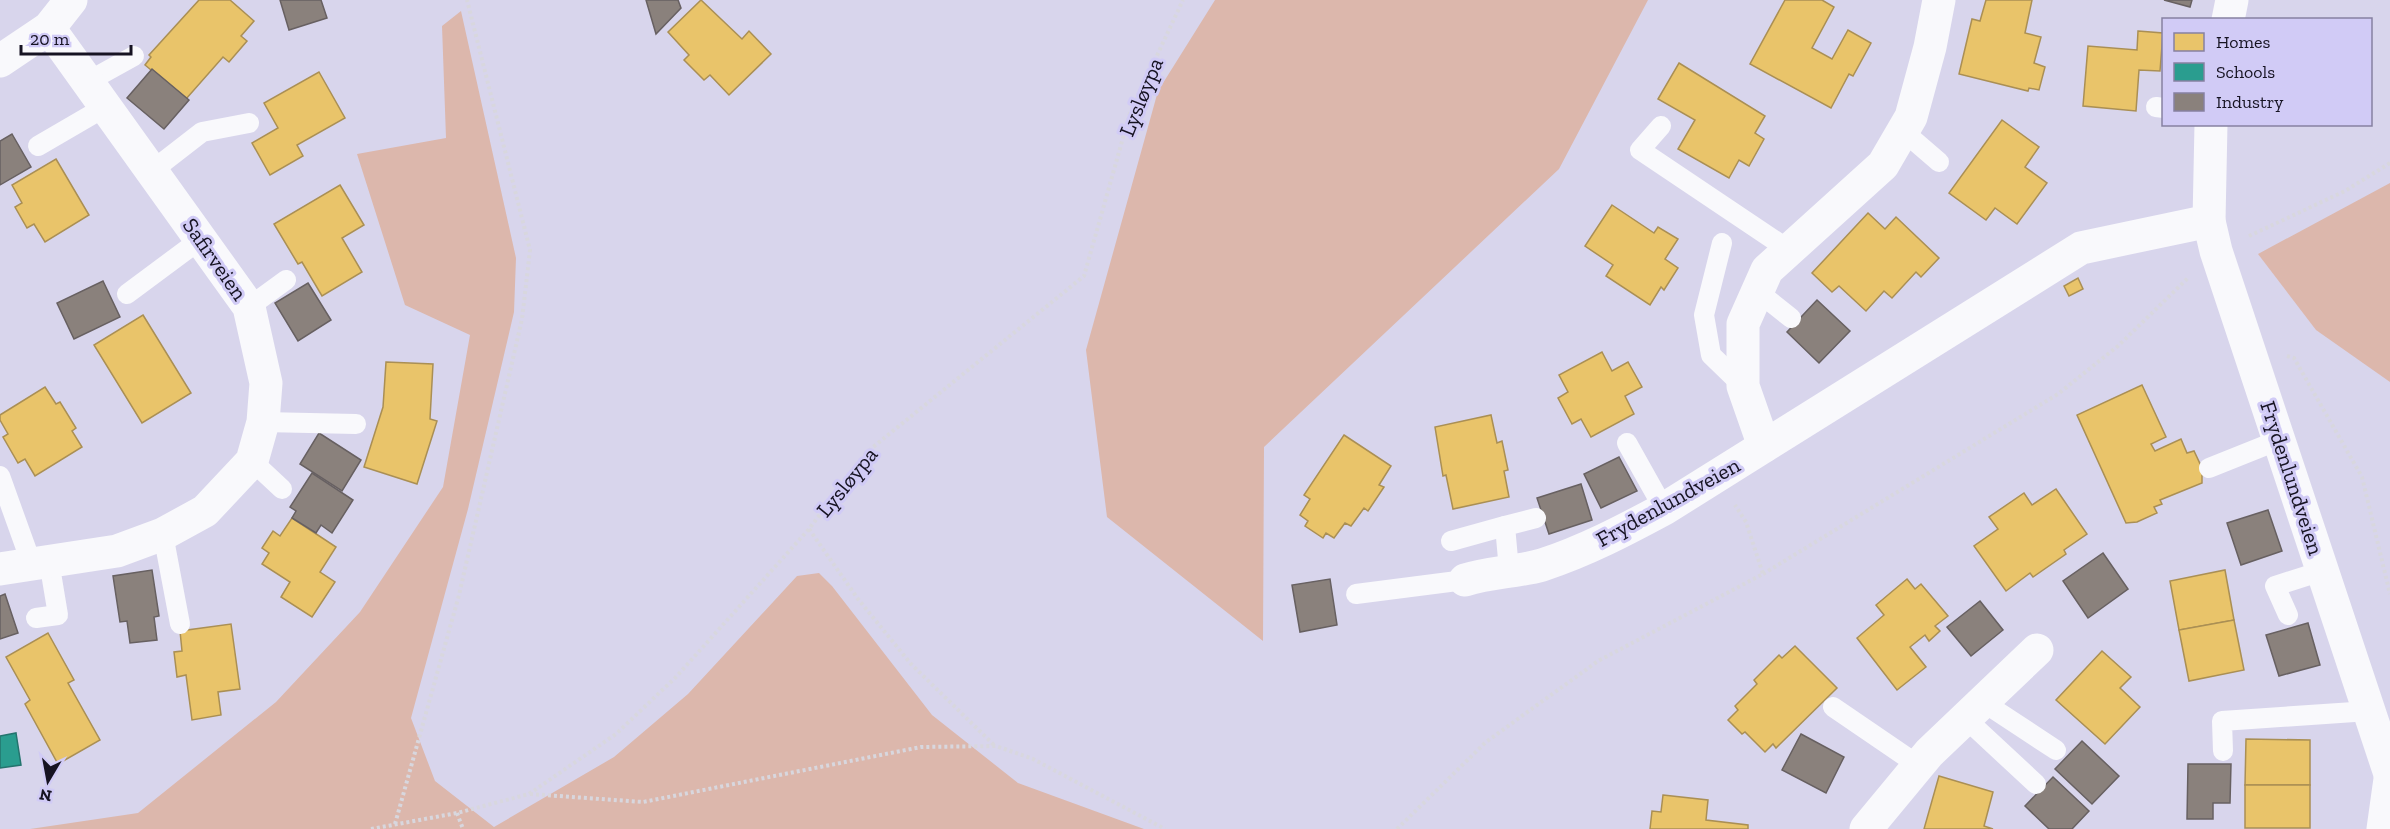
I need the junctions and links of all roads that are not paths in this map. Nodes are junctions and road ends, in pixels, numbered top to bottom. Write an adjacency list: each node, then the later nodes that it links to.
1 (71, 0): 5 (street)
2 (1939, 0): 12 (street, Frydenlundveien)
3 (2232, 0): 4 (street)
4 (2228, 18)
5 (49, 28): 7 (street); 8 (street, Safirveien)
6 (134, 56): 8 (lane)
7 (0, 61)
8 (96, 95): 13 (lane); 15 (street, Safirveien)
9 (249, 123): 15 (lane)
10 (1661, 126): 19 (lane)
11 (2211, 126): 16 (street, Frydenlundveien)
12 (1903, 131): 14 (lane); 19 (street, Frydenlundveien)
13 (38, 146)
14 (1939, 162)
15 (153, 170): 17 (street, Safirveien)
16 (2212, 236): 28 (street, Frydenlundveien); 30 (street, Frydenlundveien)
17 (201, 238): 22 (lane); 23 (street, Safirveien)
18 (1722, 243): 25 (lane)
19 (1789, 250): 21 (street, Frydenlundveien)
20 (286, 280): 23 (lane)
21 (1757, 291): 24 (lane); 25 (street, Frydenlundveien)
22 (127, 294)
23 (249, 307): 26 (street, Safirveien)
24 (1791, 318)
25 (1743, 386): 30 (street, Frydenlundveien)
26 (262, 422): 27 (lane); 31 (street, Safirveien)
27 (356, 423)
28 (2279, 440): 32 (lane); 43 (street, Frydenlundveien)
29 (1627, 443): 35 (lane)
30 (1764, 446): 35 (street, Frydenlundveien)
31 (252, 461): 34 (lane); 38 (street, Safirveien)
32 (2209, 468)
33 (0, 476): 40 (lane)
34 (282, 489)
35 (1664, 509): 42 (street, Frydenlundveien)
36 (1536, 518): 37 (lane)
37 (1505, 526): 39 (lane); 42 (lane)
38 (163, 534): 40 (street, Safirveien); 48 (lane)
39 (1451, 541)
40 (41, 563): 41 (street, Safirveien); 47 (lane)
41 (0, 569)
42 (1509, 570): 44 (street, Frydenlundveien)
43 (2322, 571): 46 (lane); 52 (street, Frydenlundveien)
44 (1465, 580): 45 (lane)
45 (1356, 594)
46 (2288, 615)
47 (36, 618)
48 (180, 624)
49 (2037, 650): 51 (street)
50 (1833, 707): 55 (lane)
51 (1974, 710): 53 (lane); 55 (street); 58 (lane)
52 (2379, 726): 54 (lane); 56 (street, Frydenlundveien)
53 (2056, 750)
54 (2223, 751)
55 (1918, 765): 59 (street)
56 (2390, 774)
57 (2390, 779): 60 (street)
58 (2036, 784)
59 (1866, 829)
60 (2384, 829)

